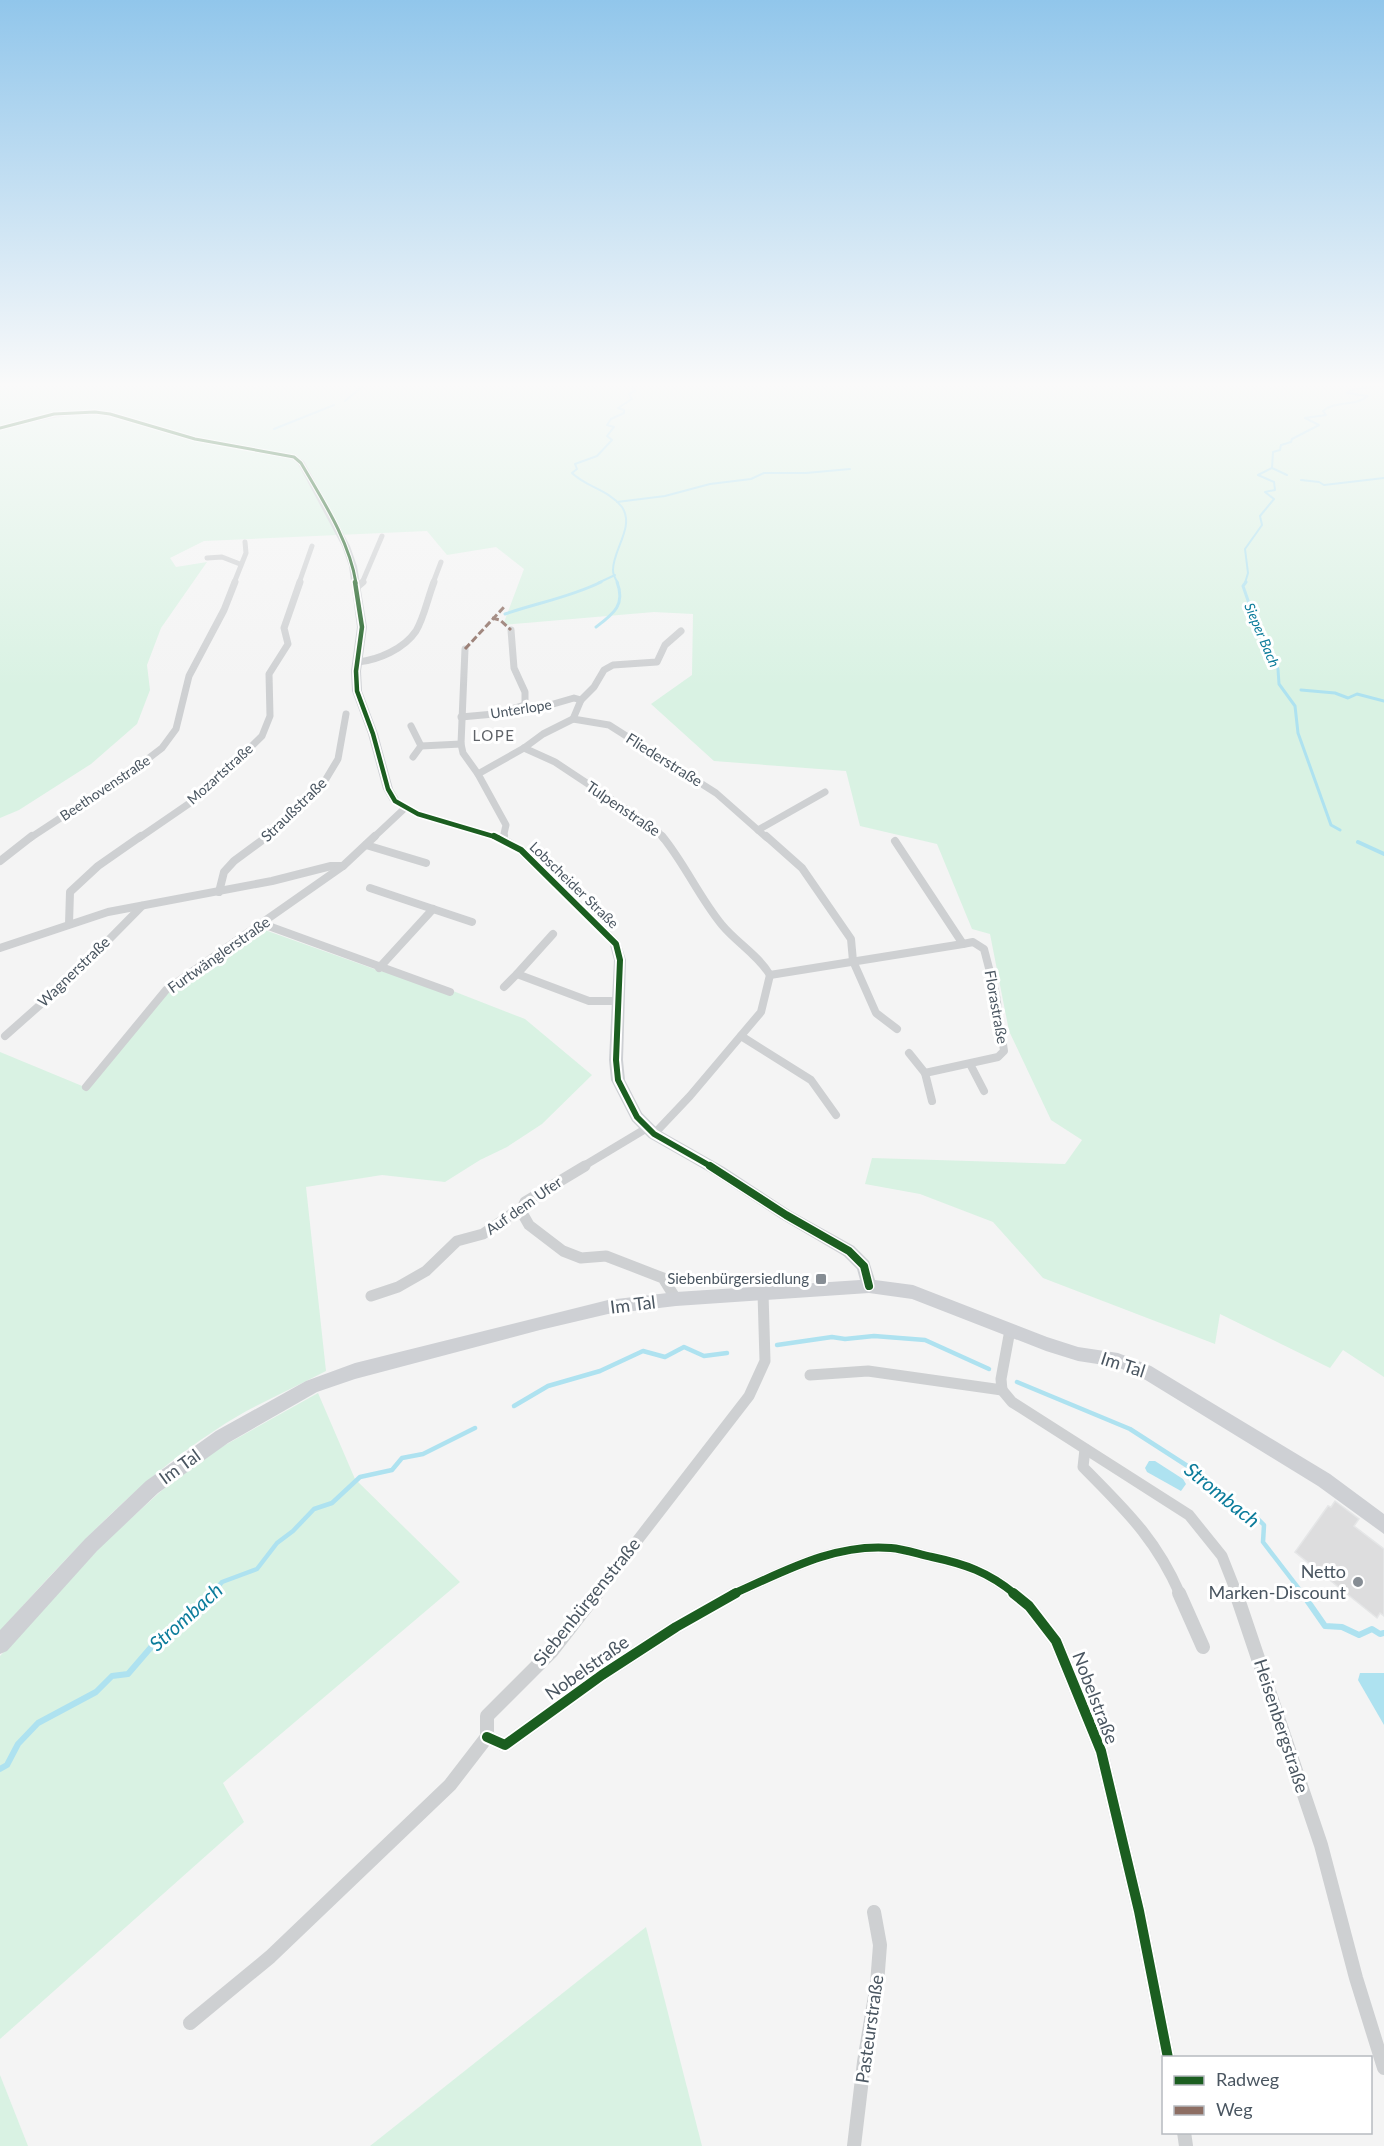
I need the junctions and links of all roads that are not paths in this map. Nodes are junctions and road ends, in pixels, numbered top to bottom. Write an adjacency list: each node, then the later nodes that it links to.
1 (314, 486): 8 (street)
2 (382, 536): 8 (street)
3 (245, 542): 7 (street, Beethovenstraße)
4 (312, 546): 38 (street, Mozartstraße)
5 (207, 558): 7 (street)
6 (441, 562): 12 (street)
7 (240, 564): 30 (street, Beethovenstraße)
8 (357, 587): 12 (street)
9 (512, 630): 14 (street)
10 (681, 631): 13 (street, Unterlope)
11 (465, 649): 16 (street)
12 (358, 662): 25 (street)
13 (581, 700): 14 (street, Unterlope); 17 (street, Unterlope)
14 (525, 705): 16 (street, Unterlope)
15 (346, 714): 34 (street, Straußstraße)
16 (461, 717): 19 (street)
17 (573, 719): 21 (street); 26 (street, Fliederstraße)
18 (411, 726): 20 (street)
19 (461, 744): 20 (street); 23 (street)
20 (421, 746): 22 (street)
21 (524, 748): 23 (street); 46 (street, Tulpenstraße)
22 (414, 757)
23 (478, 774): 27 (street)
24 (825, 792): 26 (street)
25 (405, 808): 27 (street, Lobscheider Straße); 29 (street)
26 (758, 830): 43 (street, Fliederstraße)
27 (503, 839): 49 (street, Lobscheider Straße)
28 (895, 841): 41 (street, Florastraße)
29 (366, 845): 31 (street); 32 (street)
30 (0, 861)
31 (426, 863)
32 (343, 866): 34 (street); 39 (street, Furtwänglerstraße)
33 (370, 888): 36 (street)
34 (219, 892): 35 (street)
35 (142, 906): 38 (street); 51 (street, Wagnerstraße)
36 (433, 909): 37 (street); 44 (street)
37 (472, 922)
38 (69, 924): 42 (street)
39 (263, 924): 44 (street); 56 (street, Furtwänglerstraße)
40 (553, 934): 45 (street)
41 (963, 944): 43 (street); 54 (street, Florastraße)
42 (0, 948)
43 (853, 961): 46 (street); 50 (street)
44 (379, 968): 48 (street)
45 (517, 974): 47 (street); 49 (street)
46 (770, 975): 52 (street)
47 (504, 987)
48 (450, 992)
49 (619, 1001): 60 (street, Lobscheider Straße)
50 (897, 1029)
51 (5, 1036)
52 (741, 1036): 59 (street); 60 (street)
53 (909, 1053): 55 (street)
54 (970, 1064): 55 (street, Florastraße); 57 (street)
55 (925, 1073): 58 (street)
56 (86, 1087)
57 (984, 1091)
58 (932, 1101)
59 (836, 1115)
60 (650, 1131): 61 (street, Auf dem Ufer); 62 (street, Lobscheider Straße)
61 (521, 1211): 64 (street, Auf dem Ufer); 65 (street)
62 (869, 1286): 63 (street, Im Tal); 66 (street, Im Tal)
63 (763, 1293): 65 (street, Im Tal); 73 (street, Siebenbürgenstraße)
64 (371, 1296)
65 (676, 1299): 71 (street, Im Tal)
66 (1010, 1330): 68 (street); 70 (street, Im Tal)
67 (810, 1375): 68 (street)
68 (1002, 1390): 69 (street, Heisenbergstraße)
69 (1085, 1449): 72 (street); 77 (street, Heisenbergstraße)
70 (1384, 1525)
71 (0, 1644)
72 (1203, 1647)
73 (486, 1737): 75 (street, Siebenbürgenstraße); 76 (street, Nobelstraße)
74 (874, 1912): 78 (street, Pasteurstraße)
75 (190, 2023)
76 (1168, 2056)
77 (1384, 2068)
78 (854, 2146)

